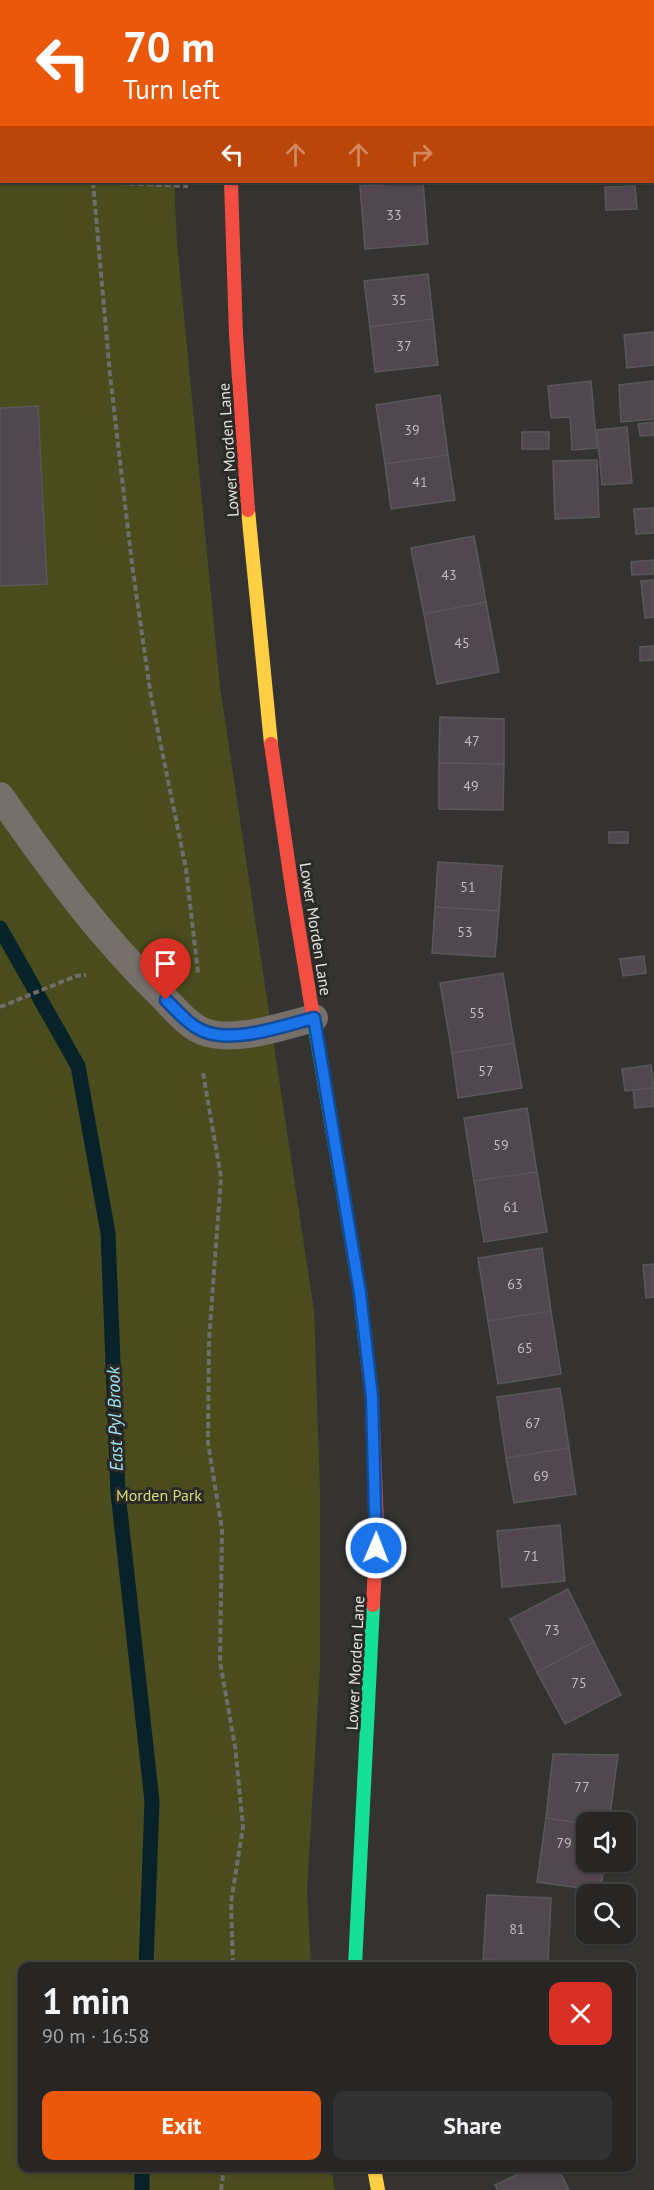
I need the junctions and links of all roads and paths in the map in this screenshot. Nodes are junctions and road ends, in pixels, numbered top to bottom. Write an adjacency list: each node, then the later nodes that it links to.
1 (93, 183): 8 (path)
2 (162, 183): 3 (path)
3 (231, 184): 7 (street, Lower Morden Lane)
4 (0, 796): 8 (lane)
5 (76, 976): 6 (path)
6 (0, 1007)
7 (314, 1018): 8 (lane); 10 (street, Lower Morden Lane)
8 (202, 1030): 9 (path)
9 (233, 1962)
10 (355, 1962)
11 (223, 2172): 13 (path)
12 (375, 2172): 14 (street)
13 (220, 2190)
14 (378, 2190)

